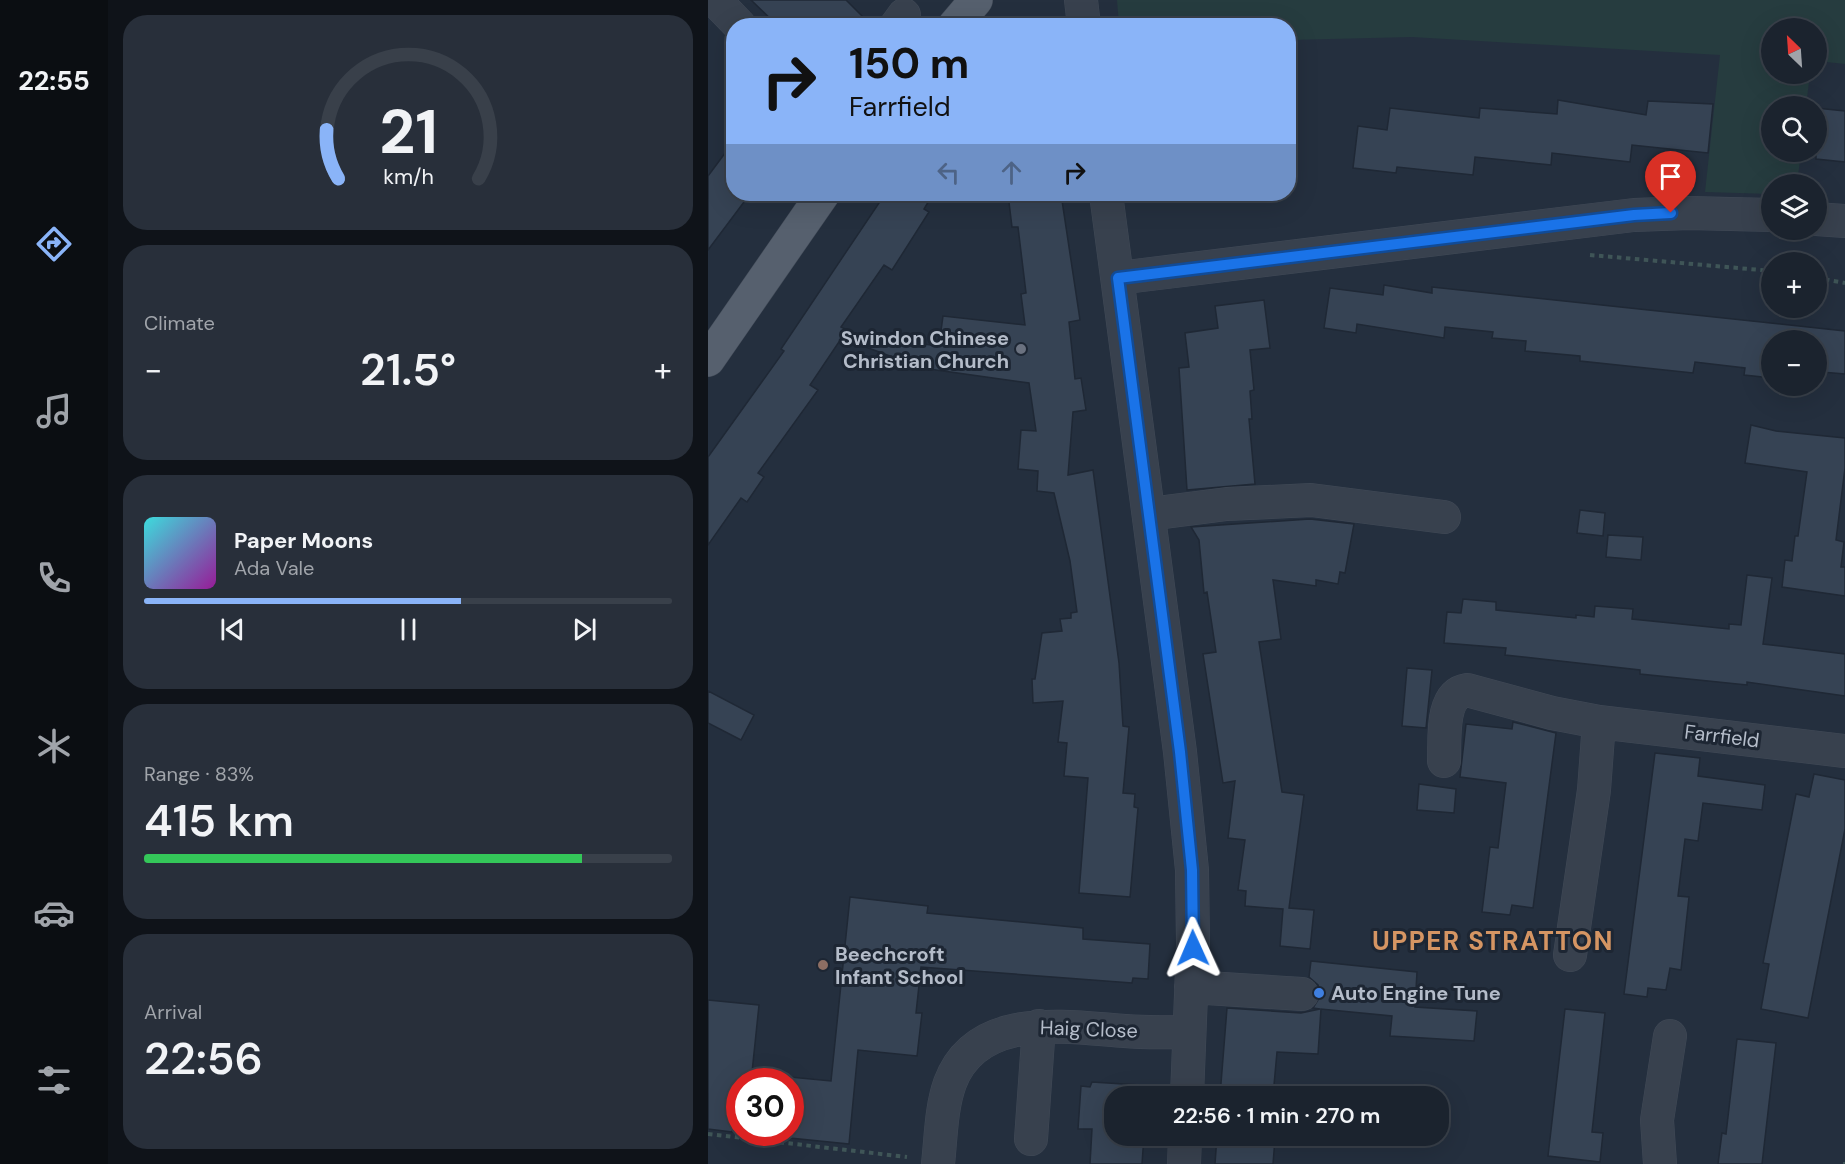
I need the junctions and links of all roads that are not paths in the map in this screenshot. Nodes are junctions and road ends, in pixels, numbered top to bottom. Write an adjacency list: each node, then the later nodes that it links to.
1 (715, 0): 4 (street)
2 (976, 0): 5 (main road)
3 (1080, 0): 6 (street)
4 (732, 18)
5 (961, 18)
6 (1083, 18)
7 (818, 201): 13 (main road)
8 (1107, 201): 12 (street)
9 (1761, 215): 12 (street)
10 (1827, 220): 11 (street)
11 (1845, 221)
12 (1118, 278): 14 (street)
13 (708, 360)
14 (1149, 514): 15 (street); 20 (street)
15 (1444, 517)
16 (1599, 722): 17 (street, Farrfield); 18 (street, Farrfield); 19 (street)
17 (1845, 751)
18 (1444, 761)
19 (1570, 955)
20 (1191, 987): 21 (street); 23 (street)
21 (1302, 994)
22 (1039, 1026): 23 (street, Haig Close); 26 (street); 28 (street, Haig Close)
23 (1189, 1032): 25 (street)
24 (1670, 1036): 30 (street)
25 (1187, 1086)
26 (1032, 1139)
27 (1185, 1146): 29 (street)
28 (938, 1162)
29 (1184, 1164)
30 (1660, 1164)

